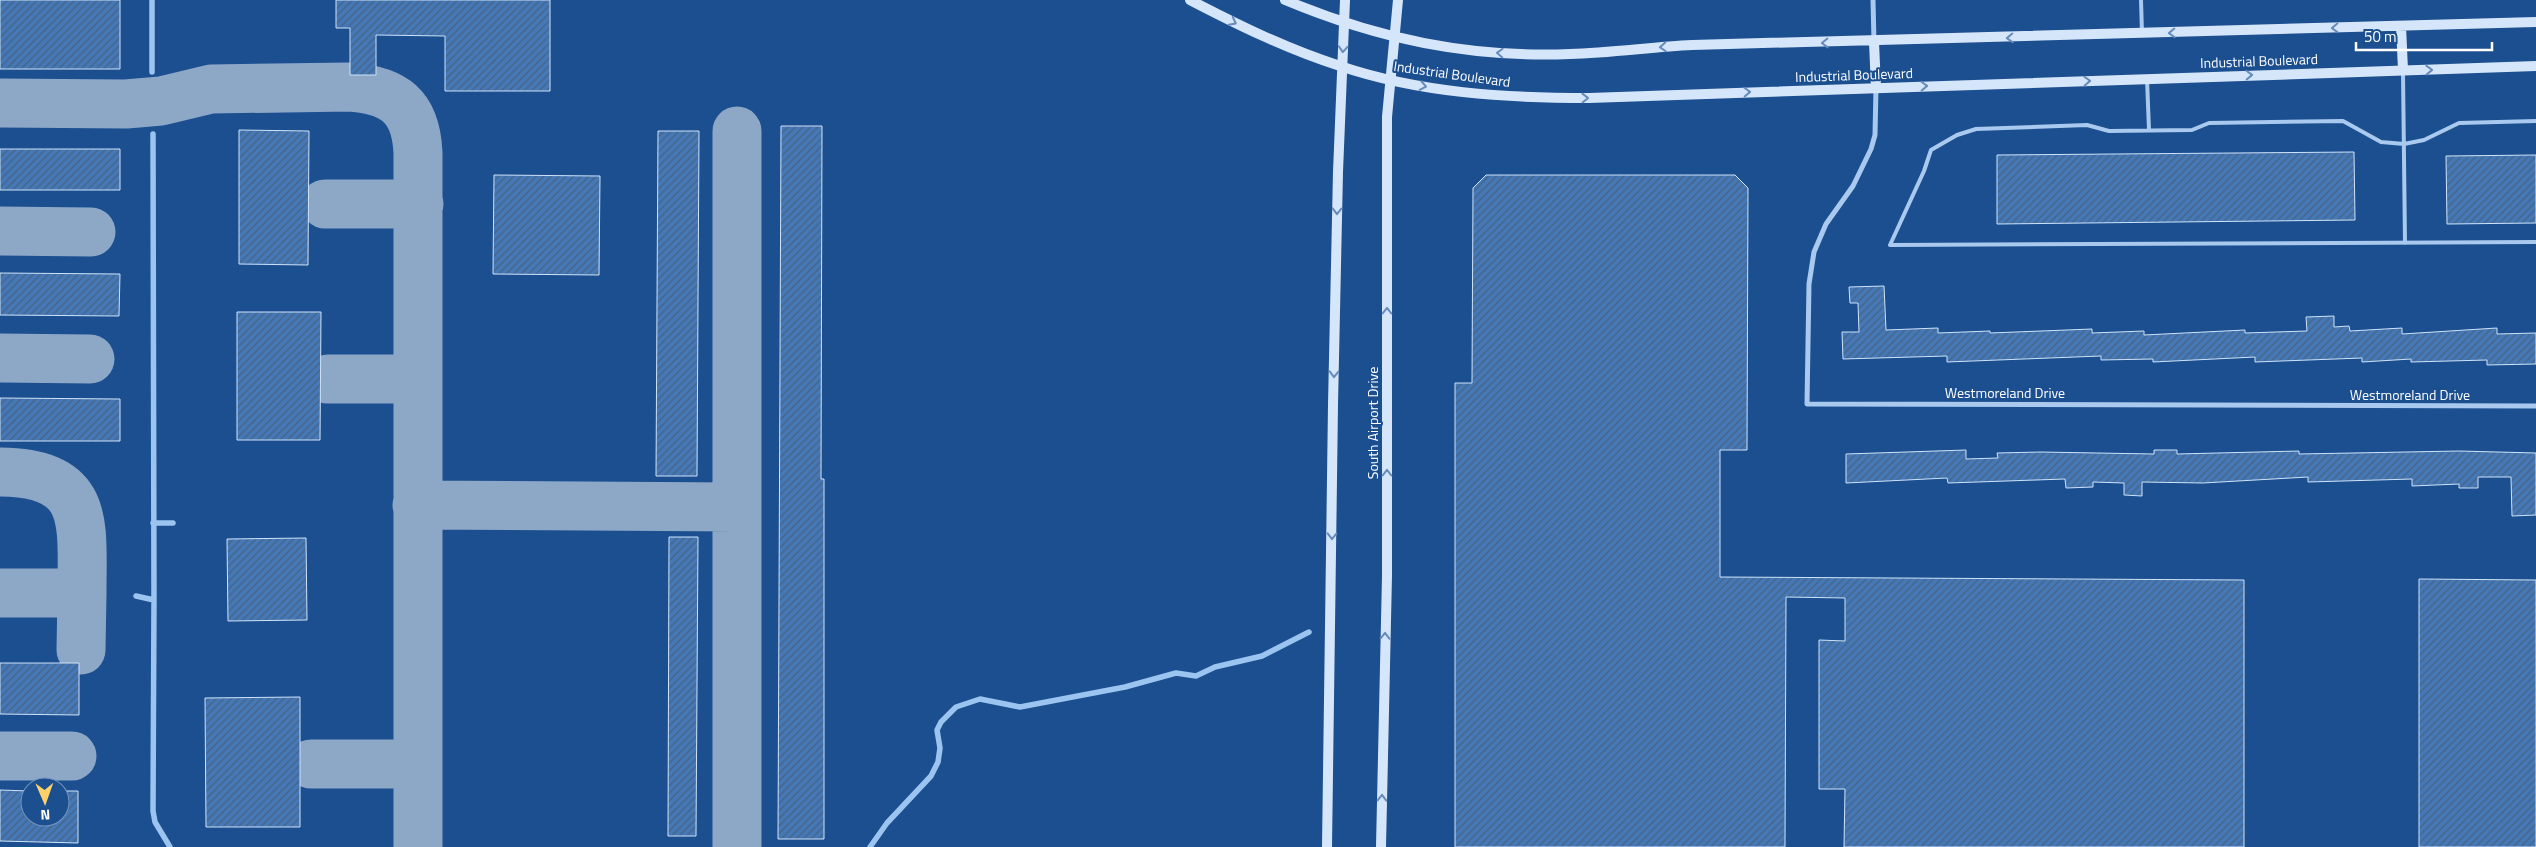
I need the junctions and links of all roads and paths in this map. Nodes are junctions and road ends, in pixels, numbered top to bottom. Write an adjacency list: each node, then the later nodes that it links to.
1 (1190, 0): 14 (main road, Industrial Boulevard, one-way to 14)
2 (1285, 0): 8 (main road, Industrial Boulevard)
3 (1345, 0): 8 (main road)
4 (1398, 0): 11 (main road, South Airport Drive)
5 (1873, 0): 12 (street)
6 (2141, 0): 10 (lane)
7 (2536, 22): 9 (main road, Industrial Boulevard)
8 (1345, 24): 11 (main road, Industrial Boulevard); 14 (main road, one-way to 14)
9 (2401, 26): 10 (main road, Industrial Boulevard, one-way to 10); 15 (main road)
10 (2142, 34): 12 (main road, Industrial Boulevard, one-way to 12)
11 (1395, 38): 12 (main road, Industrial Boulevard, one-way to 11); 17 (main road, South Airport Drive)
12 (1874, 42): 18 (main road)
13 (2536, 66): 15 (main road, Industrial Boulevard, one-way to 13)
14 (1342, 67): 17 (main road, Industrial Boulevard); 25 (main road, one-way to 25)
15 (2403, 70): 16 (main road, Industrial Boulevard, one-way to 15); 21 (lane)
16 (2147, 79): 18 (main road, Industrial Boulevard, one-way to 16); 20 (lane)
17 (1391, 80): 18 (main road, Industrial Boulevard, one-way to 18); 26 (main road, South Airport Drive, one-way to 17)
18 (1876, 88): 24 (street, Westmoreland Drive)
19 (2536, 121): 21 (lane)
20 (2148, 130): 21 (lane); 23 (lane)
21 (2404, 144): 23 (lane)
22 (2536, 242): 23 (lane)
23 (2405, 243)
24 (2536, 406)
25 (1327, 847)
26 (1381, 847)

